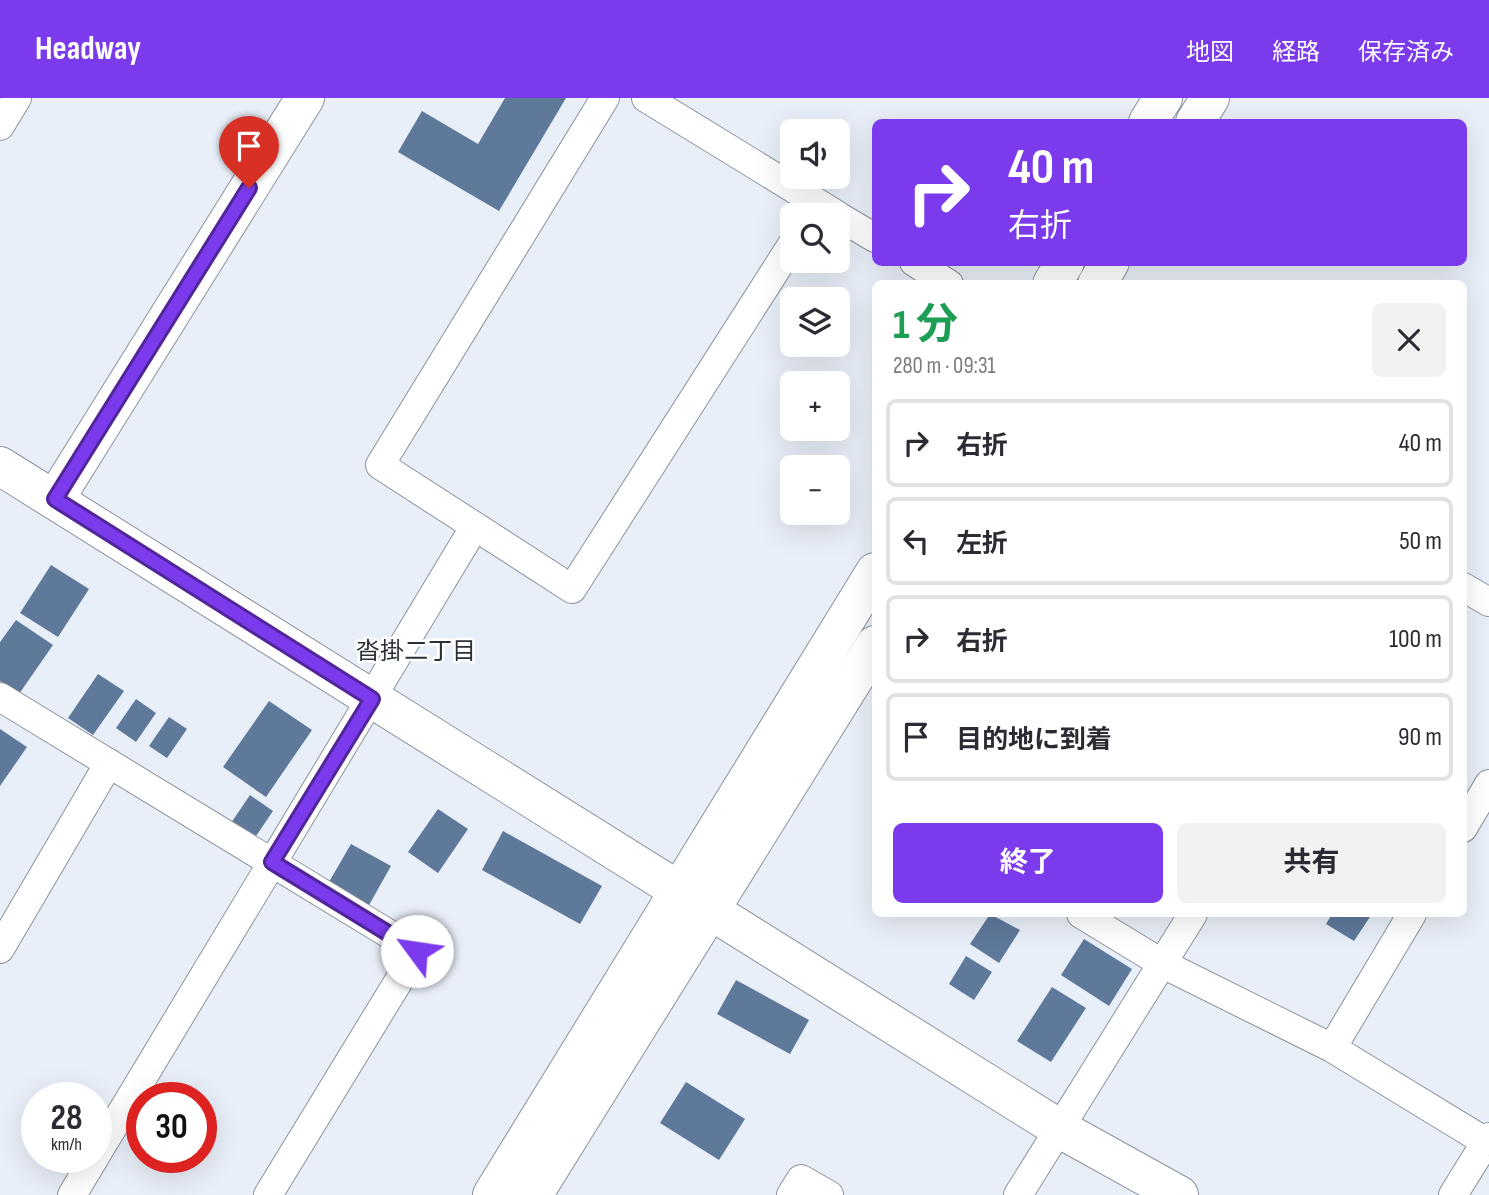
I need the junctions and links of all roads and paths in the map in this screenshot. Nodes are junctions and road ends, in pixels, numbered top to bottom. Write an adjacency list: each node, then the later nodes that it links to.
1 (17, 98): 9 (street)
2 (305, 98): 17 (street)
3 (605, 98): 18 (street)
4 (646, 98): 10 (street)
5 (1163, 98): 7 (street)
6 (1210, 98): 8 (street)
7 (1151, 119)
8 (1197, 119)
9 (0, 126)
10 (812, 203)
11 (850, 225): 12 (street)
12 (872, 236)
13 (780, 263): 18 (street)
14 (920, 266): 15 (street)
15 (943, 280)
16 (0, 466): 17 (street)
17 (55, 499): 24 (street)
18 (475, 526): 24 (street)
19 (872, 577): 29 (street)
20 (1467, 589): 21 (street)
21 (1489, 602)
22 (872, 650): 30 (street)
23 (0, 696): 25 (street)
24 (372, 699): 28 (street); 29 (street)
25 (109, 763): 28 (street); 34 (street)
26 (1489, 784): 27 (street)
27 (1467, 821)
28 (272, 862): 37 (street); 42 (street)
29 (677, 891): 30 (street); 43 (street)
30 (711, 912): 38 (street); 44 (street)
31 (1086, 917): 35 (street)
32 (1191, 917): 35 (street)
33 (1410, 917): 36 (street)
34 (0, 948)
35 (1163, 964): 36 (street); 38 (street)
36 (1332, 1048): 39 (street)
37 (112, 1129)
38 (1060, 1129): 47 (street); 48 (street)
39 (1488, 1139): 49 (street)
40 (86, 1173): 41 (street)
41 (72, 1195)
42 (268, 1195)
43 (492, 1195)
44 (533, 1195)
45 (791, 1195): 46 (street)
46 (829, 1195)
47 (1018, 1195)
48 (1178, 1195)
49 (1453, 1195)

